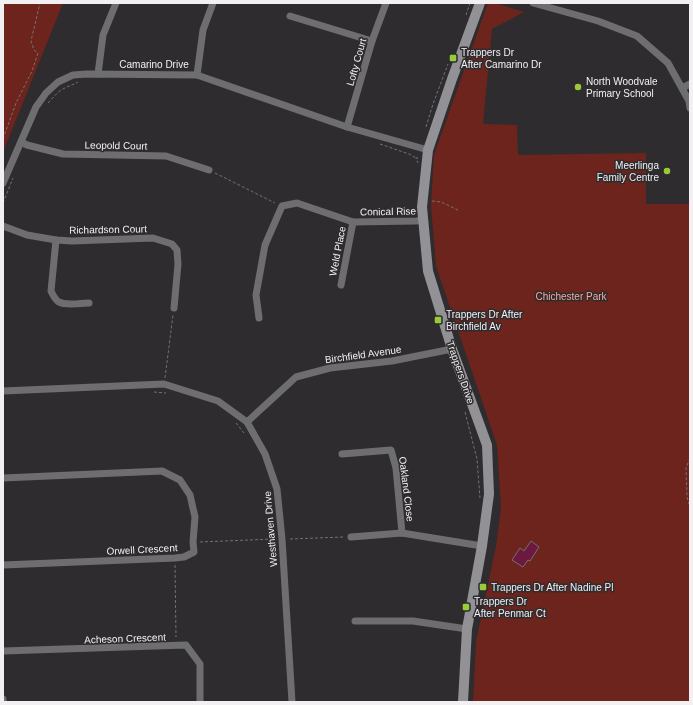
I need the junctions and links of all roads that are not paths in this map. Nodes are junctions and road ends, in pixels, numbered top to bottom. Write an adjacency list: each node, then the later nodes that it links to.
1 (116, 3): 8 (street)
2 (213, 3): 9 (street)
3 (386, 3): 7 (street, Lofty Court)
4 (480, 3): 15 (main road, Trappers Drive)
5 (533, 3): 11 (street)
6 (290, 16): 7 (street)
7 (372, 41): 13 (street, Lofty Court)
8 (98, 74): 9 (street, Camarino Drive); 14 (street, Camarino Drive)
9 (197, 75): 13 (street, Camarino Drive)
10 (690, 84): 11 (street)
11 (682, 88): 12 (street)
12 (690, 108)
13 (347, 127): 15 (street, Camarino Drive)
14 (21, 142): 16 (street, Leopold Court); 17 (street, Camarino Drive)
15 (428, 150): 18 (main road, Trappers Drive)
16 (209, 170)
17 (3, 184)
18 (423, 220): 19 (street, Conical Rise); 26 (main road, Trappers Drive)
19 (354, 222): 22 (street, Weld Place); 25 (street, Conical Rise)
20 (3, 226): 21 (street, Richardson Court)
21 (56, 240): 23 (street); 24 (street, Richardson Court)
22 (341, 284)
23 (89, 303)
24 (174, 308)
25 (259, 318)
26 (452, 349): 28 (street, Birchfield Avenue); 33 (main road, Trappers Drive)
27 (3, 391): 28 (street, Westhaven Drive)
28 (247, 422): 41 (street, Westhaven Drive)
29 (342, 454): 31 (street, Oakland Close)
30 (3, 478): 34 (street, Orwell Crescent)
31 (402, 533): 32 (street); 33 (street)
32 (351, 537)
33 (482, 546): 36 (main road, Trappers Drive)
34 (3, 565)
35 (355, 621): 36 (street)
36 (467, 629): 42 (main road, Trappers Drive)
37 (3, 651): 40 (street, Acheson Crescent)
38 (3, 699): 39 (street)
39 (3, 702)
40 (200, 702)
41 (292, 702)
42 (463, 702)

